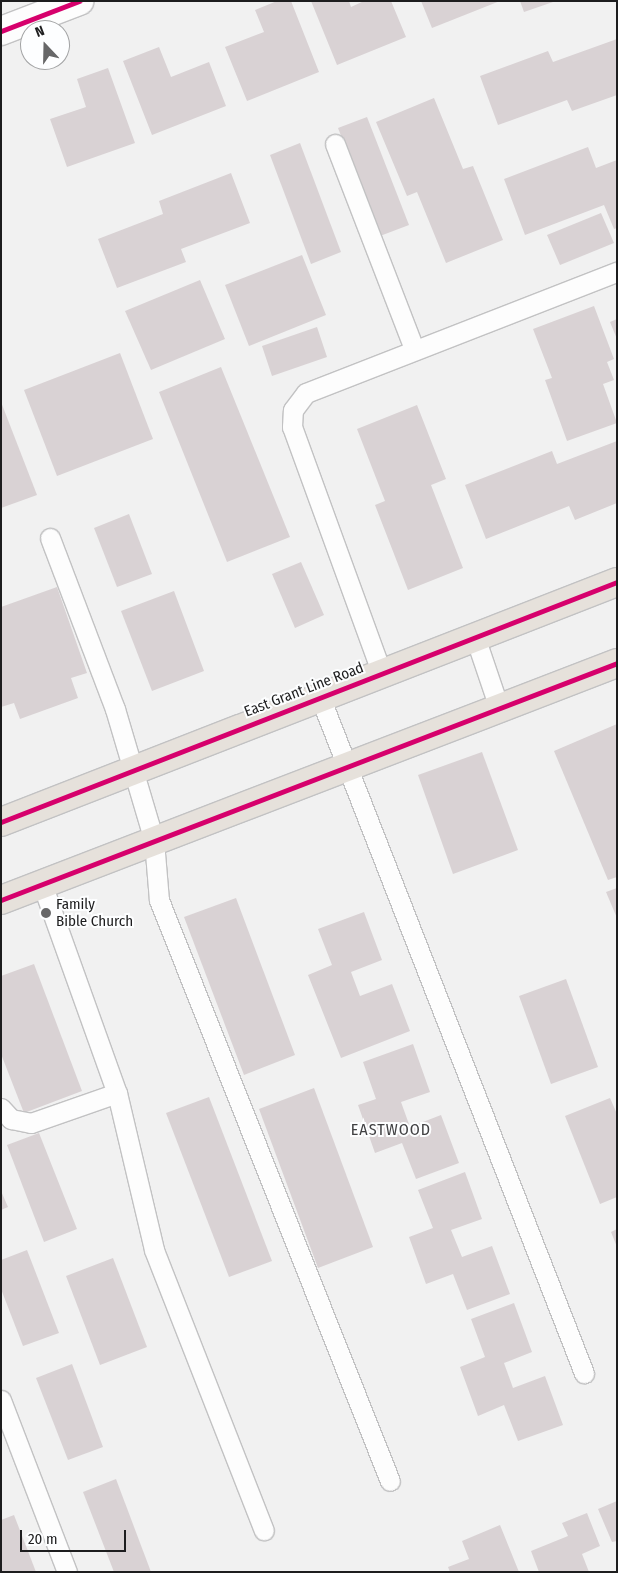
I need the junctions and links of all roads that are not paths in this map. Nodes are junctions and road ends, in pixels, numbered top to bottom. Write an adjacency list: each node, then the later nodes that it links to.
1 (79, 1): 2 (street)
2 (1, 31)
3 (335, 144): 5 (lane)
4 (617, 272): 5 (lane)
5 (414, 349): 10 (lane)
6 (50, 538): 14 (lane)
7 (617, 582): 8 (main road, East Grant Line Road)
8 (475, 637): 10 (main road, East Grant Line Road); 12 (lane)
9 (617, 663): 12 (main road)
10 (382, 674): 11 (main road, East Grant Line Road)
11 (320, 697): 13 (lane); 14 (main road, East Grant Line Road)
12 (499, 708): 13 (main road)
13 (347, 767): 16 (main road); 21 (lane)
14 (132, 770): 15 (main road, East Grant Line Road); 16 (lane)
15 (1, 822)
16 (154, 841): 17 (main road); 23 (lane)
17 (42, 884): 18 (main road); 19 (lane)
18 (1, 900)
19 (117, 1093): 20 (lane); 24 (lane)
20 (1, 1108)
21 (584, 1373)
22 (1, 1400): 25 (lane)
23 (390, 1481)
24 (264, 1530)
25 (67, 1572)

